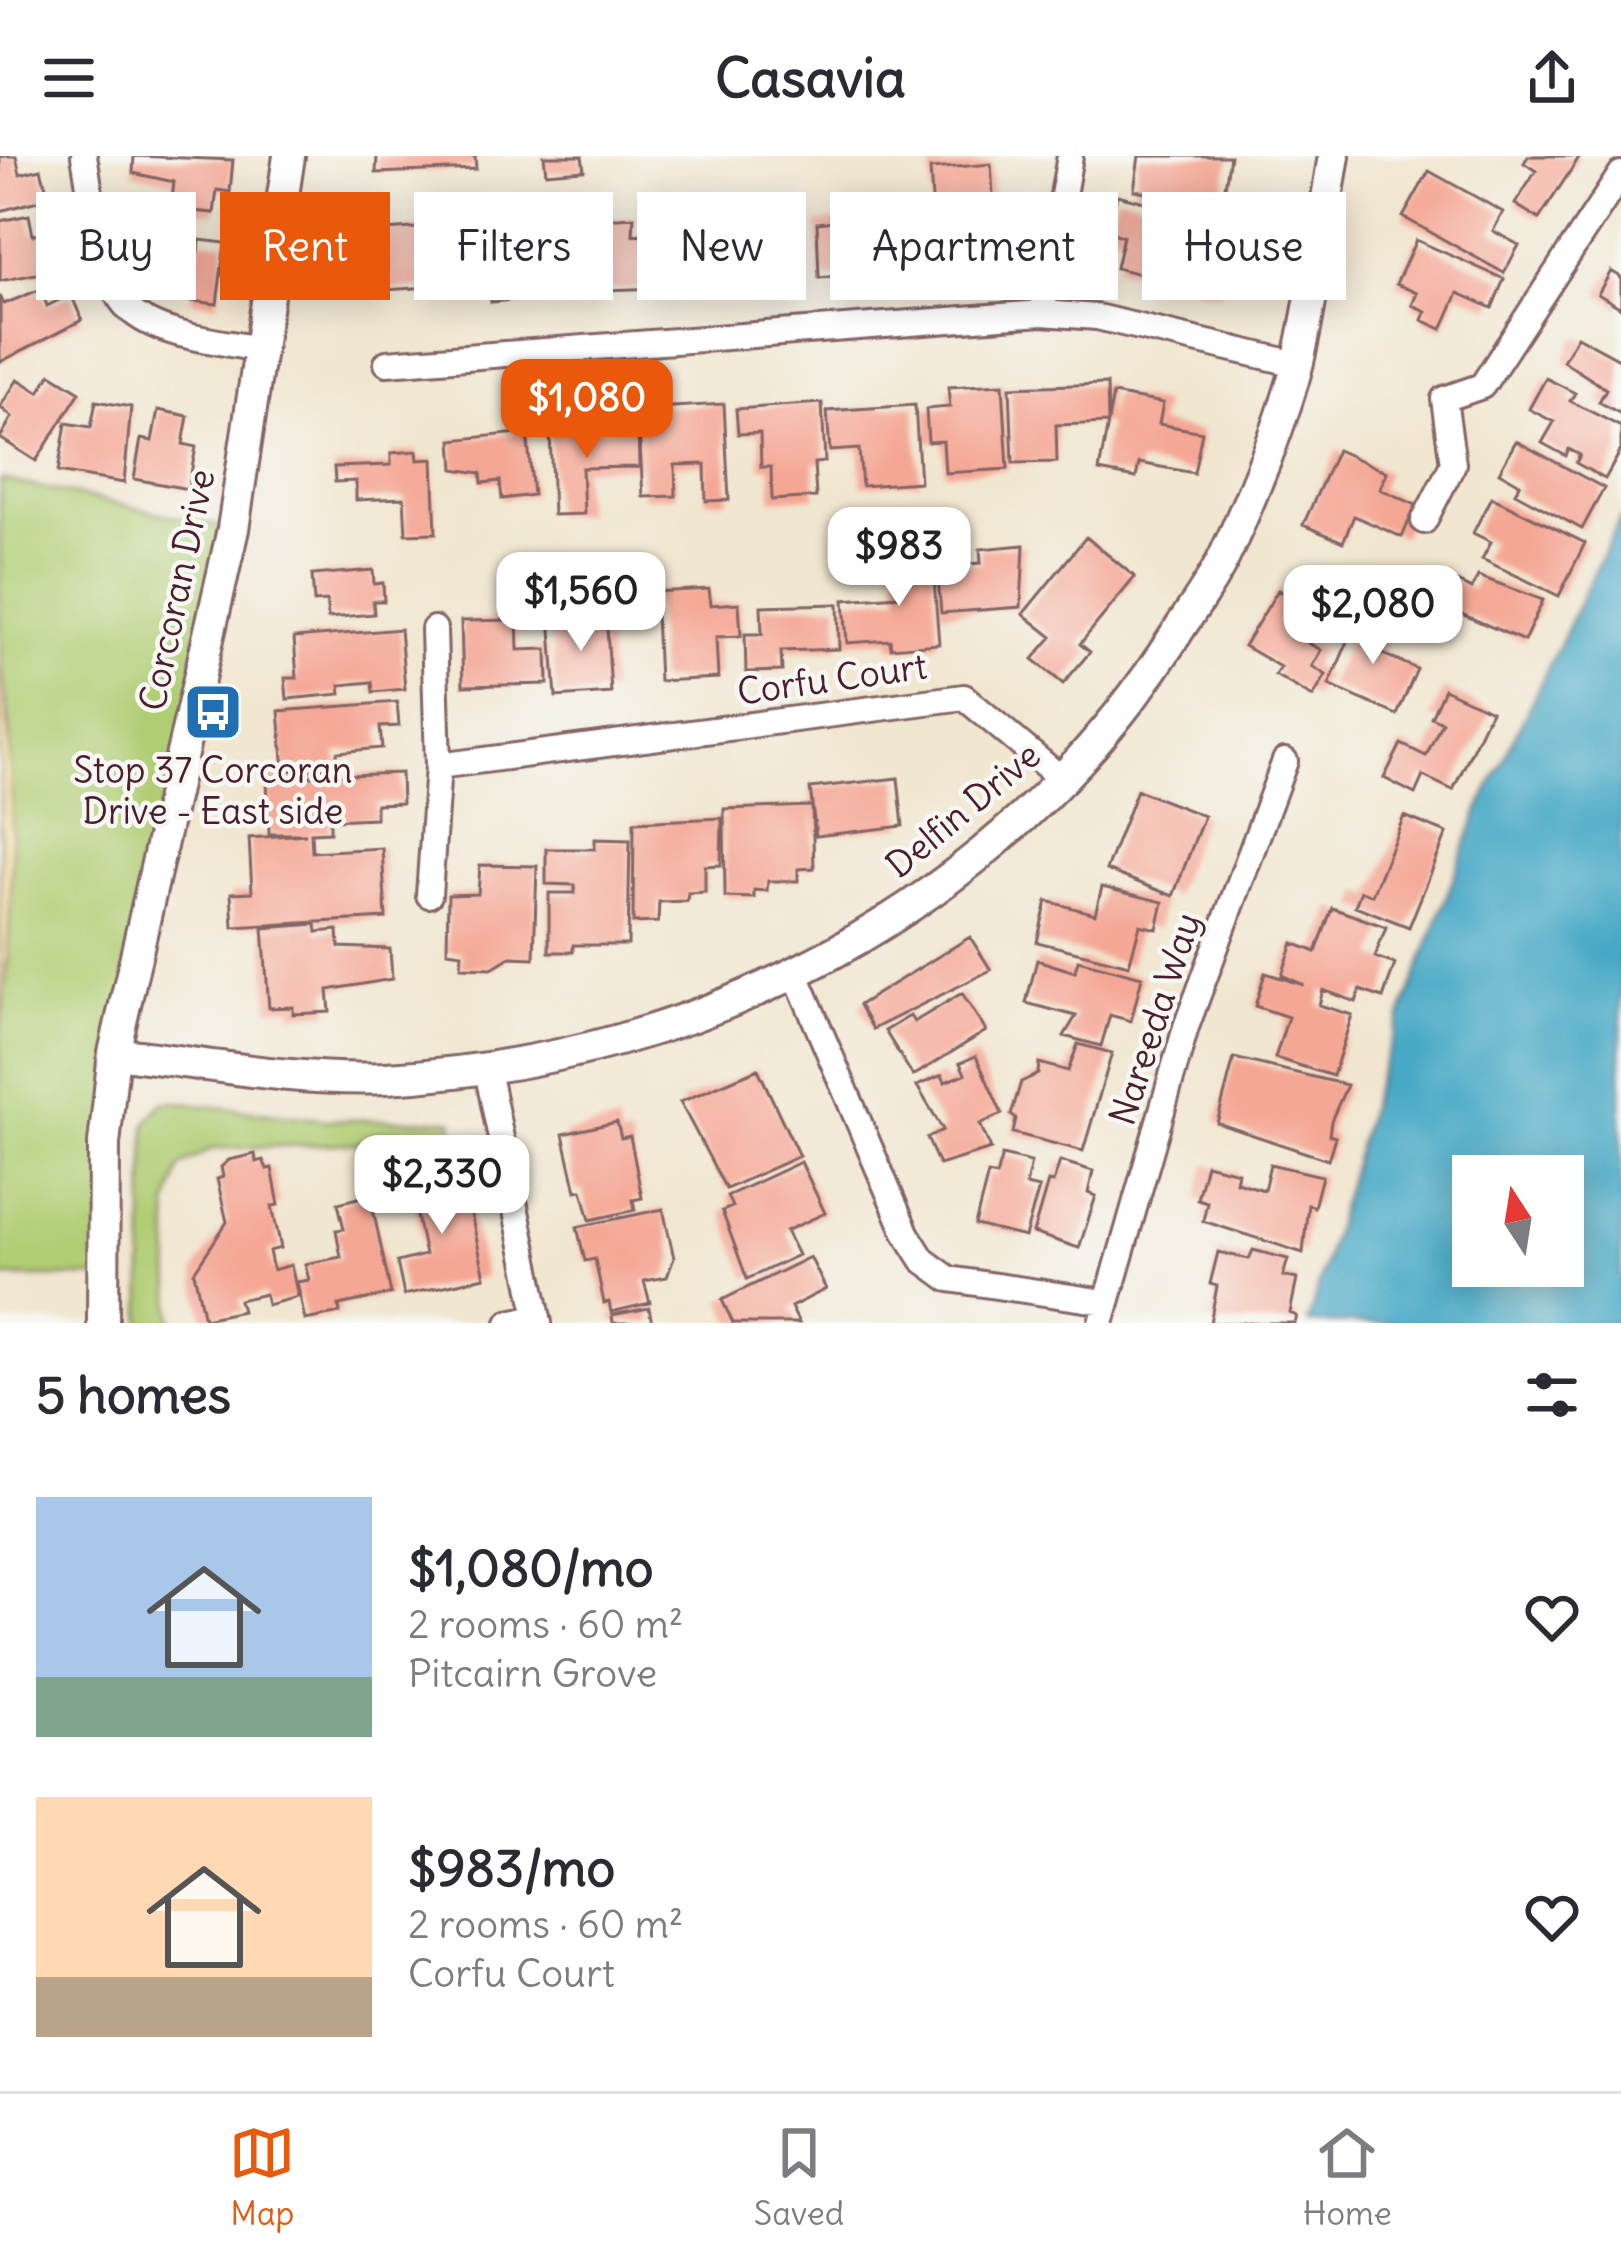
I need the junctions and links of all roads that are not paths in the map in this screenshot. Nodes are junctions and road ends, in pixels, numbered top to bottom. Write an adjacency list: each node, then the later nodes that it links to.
1 (84, 156): 7 (street)
2 (289, 156): 7 (street, Corcoran Drive)
3 (1070, 156): 6 (street)
4 (1334, 156): 9 (street, Delfin Drive)
5 (1621, 174): 10 (street)
6 (1042, 313): 8 (street); 9 (street)
7 (263, 350): 17 (street, Corcoran Drive)
8 (387, 363)
9 (1297, 364): 14 (street, Delfin Drive)
10 (1424, 521)
11 (434, 629): 13 (street)
12 (1285, 761): 19 (street, Nareeda Way)
13 (439, 766): 14 (street, Corfu Court); 15 (street)
14 (1064, 781): 16 (street, Delfin Drive)
15 (429, 895)
16 (796, 975): 18 (street, Delfin Drive); 19 (street, Nareeda Way)
17 (114, 1053): 18 (street, Delfin Drive); 21 (street, Corcoran Drive)
18 (487, 1070): 20 (street)
19 (1103, 1313)
20 (539, 1320): 22 (street)
21 (103, 1323)
22 (509, 1323)

